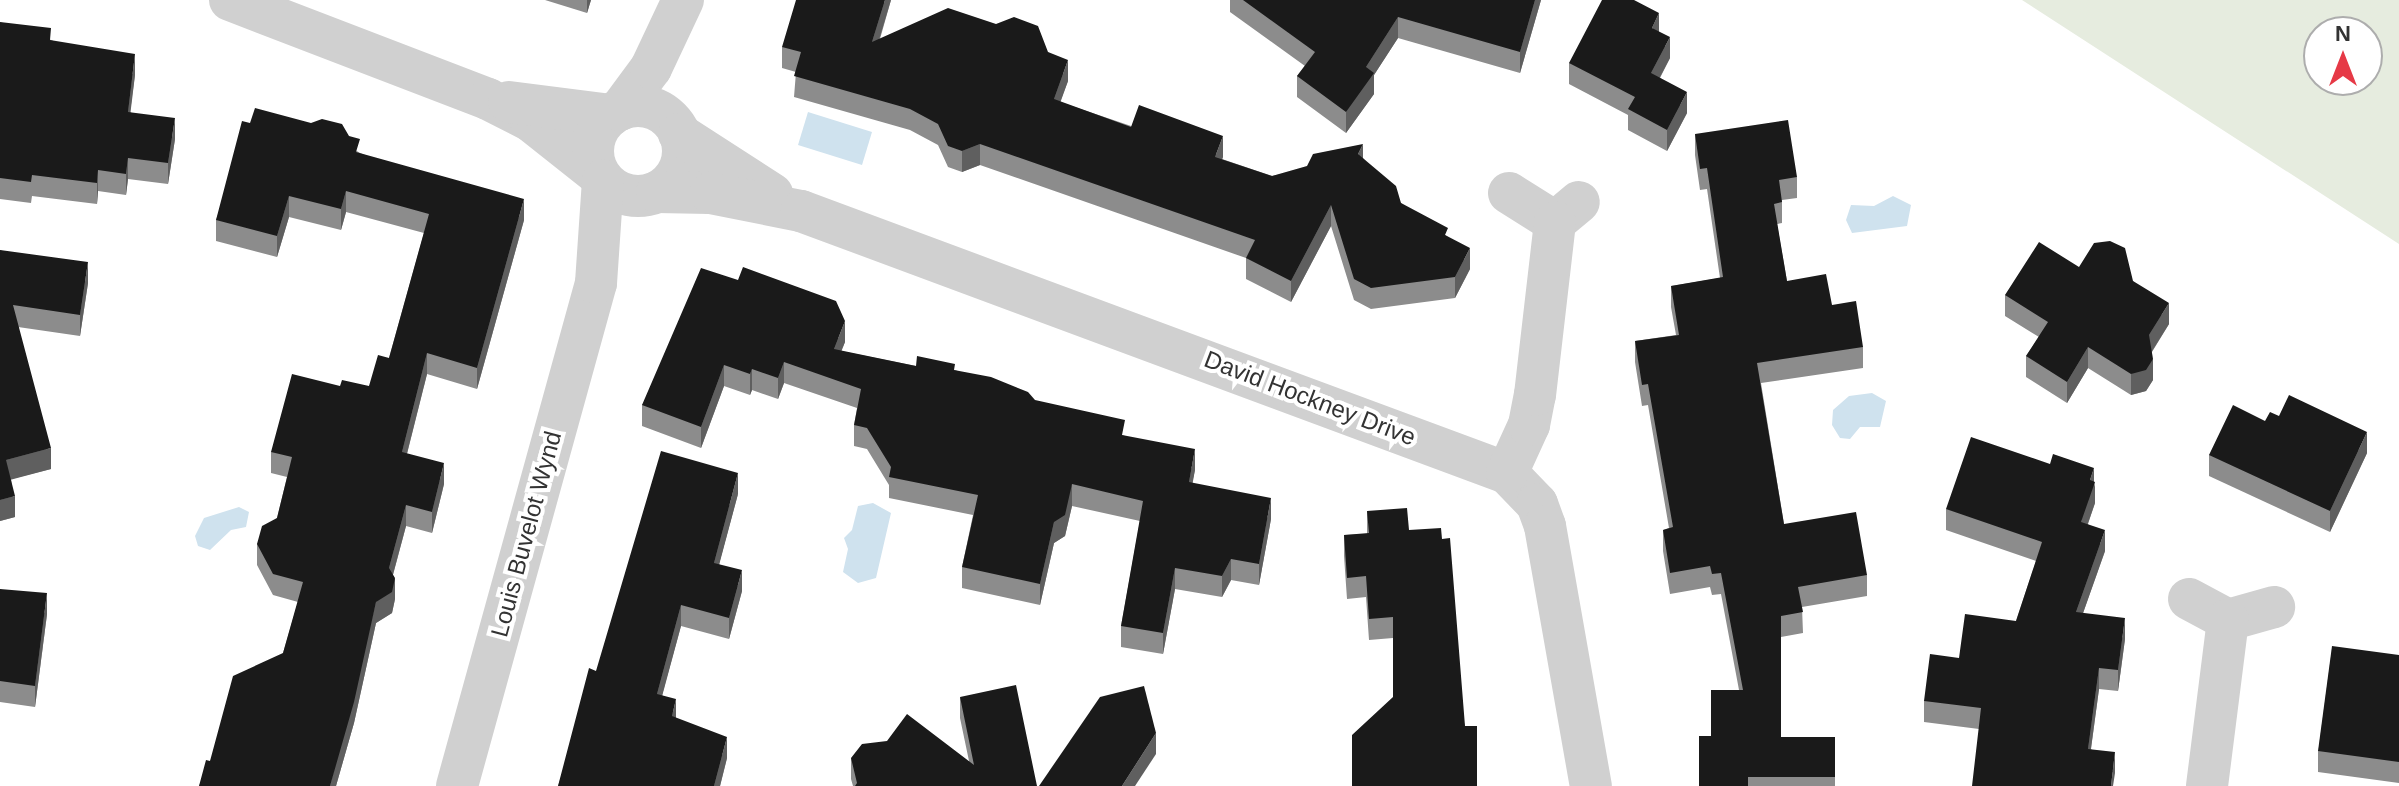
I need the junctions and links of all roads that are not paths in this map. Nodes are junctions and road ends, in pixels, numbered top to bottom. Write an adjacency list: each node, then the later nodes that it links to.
1 (230, 0): 3 (street)
2 (680, 10): 4 (street); 5 (street)
3 (488, 99): 4 (street); 6 (street)
4 (616, 113): 5 (street); 6 (street)
5 (677, 131): 8 (street); 9 (street, David Hockney Drive)
6 (601, 177): 8 (street); 10 (street, Louis Buvelot Wynd)
7 (1509, 193): 11 (street)
8 (651, 194): 9 (street, David Hockney Drive); 10 (street, Louis Buvelot Wynd)
9 (801, 211): 11 (street, David Hockney Drive)
10 (596, 283): 15 (street, Louis Buvelot Wynd)
11 (1507, 473): 16 (street, David Hockney Drive)
12 (2189, 599): 14 (street)
13 (2274, 607): 14 (street)
14 (2228, 620): 17 (street)
15 (457, 786)
16 (1591, 786)
17 (2207, 786)

